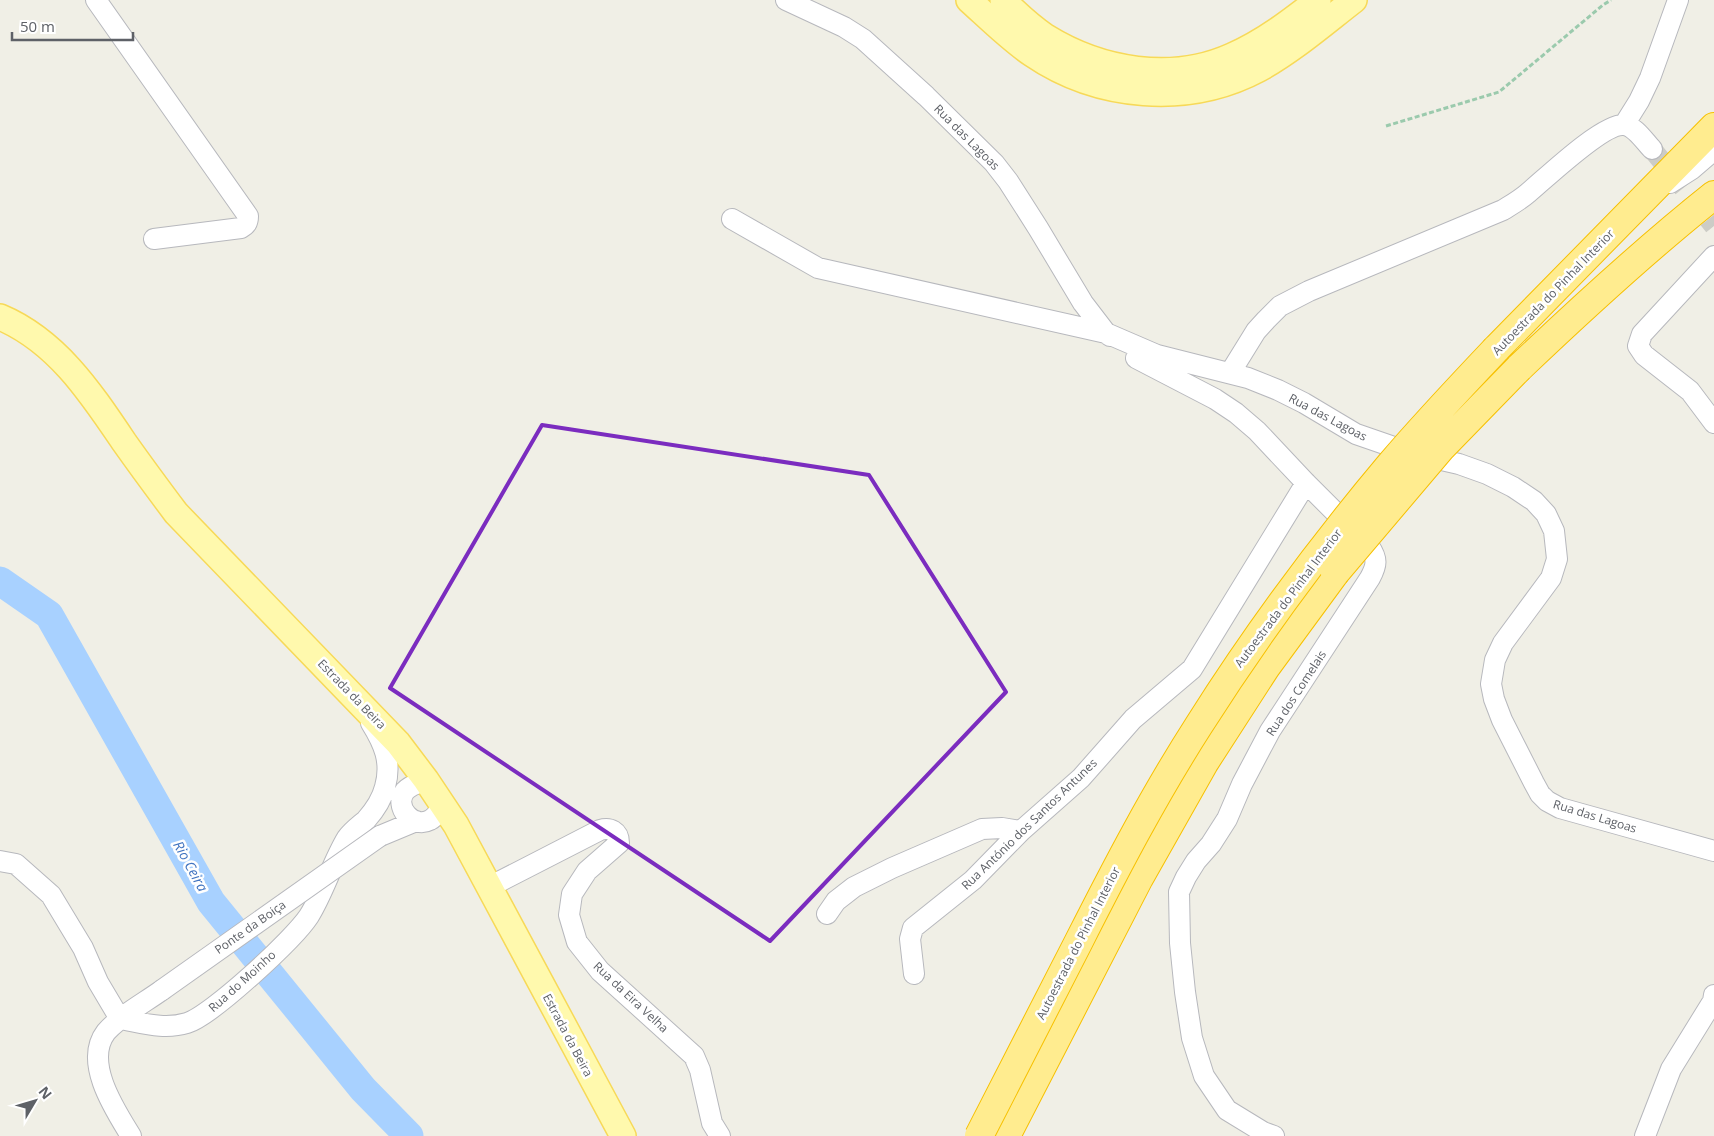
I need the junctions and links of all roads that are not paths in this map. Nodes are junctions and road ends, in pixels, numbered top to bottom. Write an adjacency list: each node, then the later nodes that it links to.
1 (96, 0): 17 (street)
2 (786, 0): 20 (street, Rua das Lagoas)
3 (970, 0): 6 (main road)
4 (1002, 0): 5 (main road)
5 (1318, 0)
6 (1354, 0)
7 (1678, 0): 8 (street)
8 (1624, 125): 10 (street); 21 (street)
9 (1714, 127): 14 (highway)
10 (1652, 149)
11 (1714, 150): 14 (street, Autoestrada do Pinhal Interior)
12 (1714, 186): 16 (street, Autoestrada do Pinhal Interior)
13 (1714, 195): 16 (highway)
14 (1642, 201): 40 (highway, Autoestrada do Pinhal Interior, bridge)
15 (732, 219): 20 (street)
16 (1672, 229): 41 (highway, Autoestrada do Pinhal Interior, bridge)
17 (154, 239)
18 (1714, 256): 22 (street)
19 (0, 317): 24 (main road, Estrada da Beira)
20 (1106, 333): 21 (street, Rua das Lagoas); 23 (street, Rua dos Comelais)
21 (1230, 373): 30 (street, Rua das Lagoas)
22 (1714, 423)
23 (1306, 483): 28 (street, Rua António dos Santos Antunes); 42 (street, Rua dos Comelais)
24 (356, 698): 25 (main road, Estrada da Beira); 36 (street, Rua do Moinho)
25 (411, 792): 26 (main road, Estrada da Beira); 27 (street); 29 (street, Ponte da Boiça)
26 (450, 815): 27 (street, Ponte da Boiça); 32 (main road, Estrada da Beira)
27 (420, 822): 29 (street, Ponte da Boiça)
28 (1021, 831): 33 (street); 34 (street, Rua António dos Santos Antunes)
29 (380, 836): 36 (street, Ponte da Boiça, bridge)
30 (1714, 851)
31 (0, 861): 36 (street)
32 (489, 887): 38 (main road, Estrada da Beira); 39 (street, Rua da Eira Velha)
33 (827, 914)
34 (914, 974)
35 (1714, 995): 43 (street)
36 (120, 1019): 37 (street, Ponte da Boiça)
37 (131, 1136)
38 (623, 1136)
39 (720, 1136)
40 (979, 1136)
41 (1006, 1136)
42 (1274, 1136)
43 (1645, 1136)

